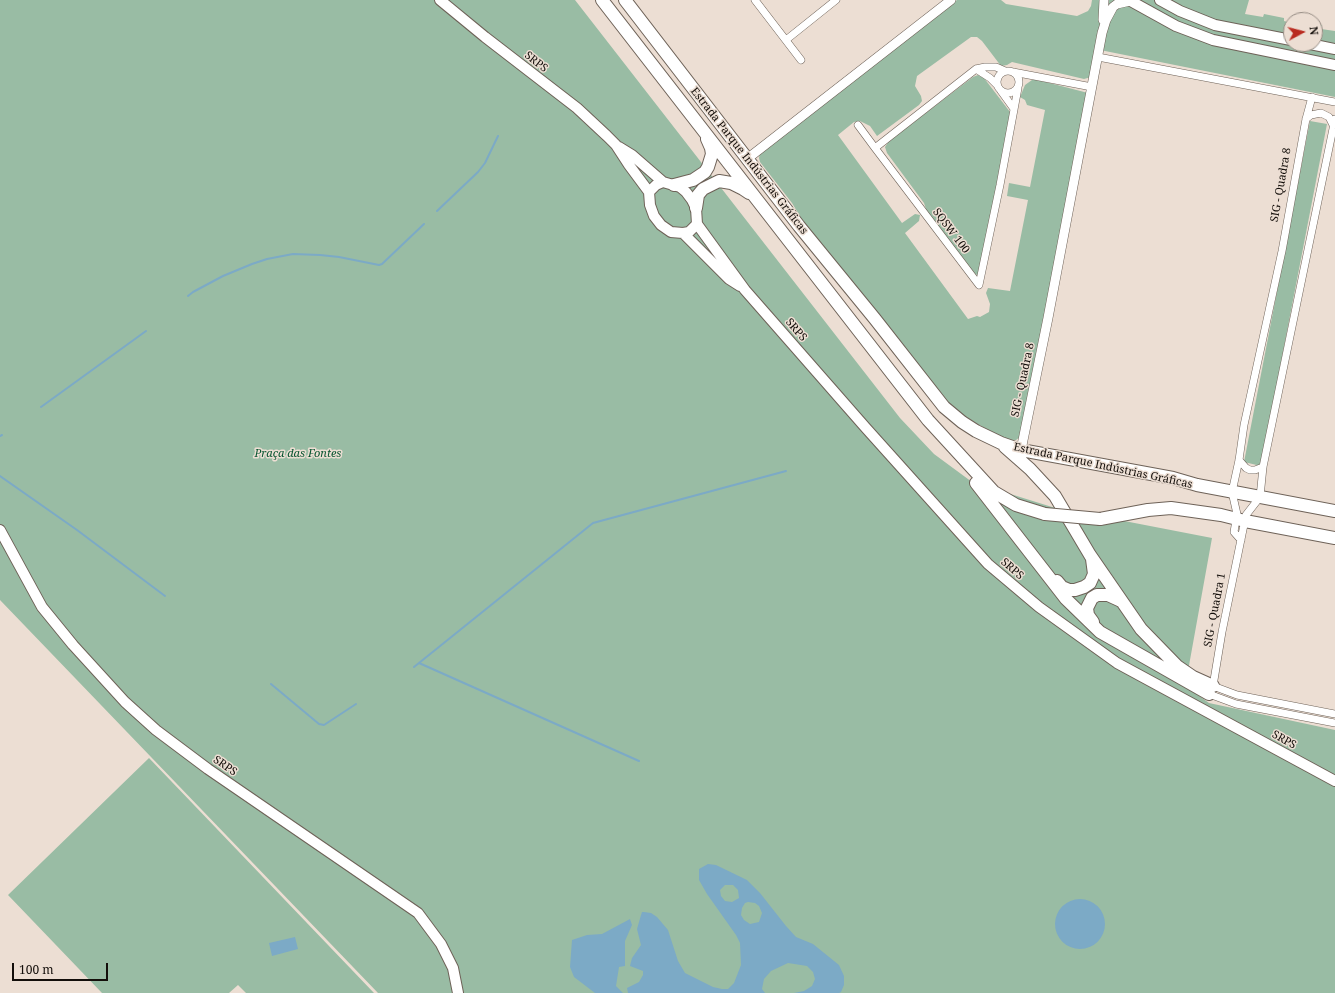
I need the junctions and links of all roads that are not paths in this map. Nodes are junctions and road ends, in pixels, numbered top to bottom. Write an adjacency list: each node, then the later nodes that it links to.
1 (440, 0): 31 (main road, SRPS)
2 (602, 0): 30 (main road, Estrada Parque Indústrias Gráficas)
3 (625, 0): 33 (main road, Estrada Parque Indústrias Gráficas)
4 (755, 0): 12 (street)
5 (836, 0): 12 (street)
6 (951, 0): 33 (street)
7 (1104, 0): 10 (street, SIG - Quadra 8)
8 (1160, 0): 11 (main road)
9 (1130, 1): 10 (street, SIG - Quadra 8); 17 (main road)
10 (1102, 33): 15 (street, SIG - Quadra 8)
11 (1283, 38)
12 (786, 40): 16 (street)
13 (1323, 47): 14 (main road)
14 (1335, 49)
15 (1098, 56): 22 (street, SIG - Quadra 8); 24 (street)
16 (801, 60)
17 (1335, 65)
18 (976, 69): 19 (street); 23 (street); 32 (street)
19 (1009, 71): 20 (street); 21 (street); 23 (street)
20 (1033, 76): 21 (street); 22 (street)
21 (1018, 86): 23 (street); 26 (street, SQSW 100)
22 (1092, 87): 45 (street, SIG - Quadra 8)
23 (999, 88): 26 (street)
24 (1312, 97): 25 (street); 27 (street, SIG - Quadra 8)
25 (1335, 102)
26 (1014, 109): 32 (street, SQSW 100)
27 (1306, 119): 28 (street); 46 (street, SIG - Quadra 8)
28 (1334, 122): 47 (street)
29 (858, 125): 32 (street)
30 (702, 127): 34 (main road); 36 (main road, Estrada Parque Indústrias Gráficas)
31 (616, 145): 34 (main road, SRPS); 35 (main road, SRPS)
32 (875, 148)
33 (747, 159): 42 (main road, Estrada Parque Indústrias Gráficas)
34 (669, 183): 35 (main road); 37 (main road, SRPS)
35 (649, 192): 39 (main road, SRPS)
36 (758, 200): 37 (main road); 41 (main road, Estrada Parque Indústrias Gráficas)
37 (696, 208): 38 (main road, SRPS)
38 (697, 224): 39 (main road); 40 (main road, SRPS)
39 (683, 233): 40 (main road, SRPS)
40 (745, 290): 61 (main road, SRPS)
41 (843, 309): 42 (main road); 43 (main road, Estrada Parque Indústrias Gráficas)
42 (875, 319): 44 (main road, Estrada Parque Indústrias Gráficas)
43 (928, 420): 51 (main road, Estrada Parque Indústrias Gráficas, bridge); 55 (main road)
44 (1001, 443): 45 (main road, Estrada Parque Indústrias Gráficas); 54 (main road)
45 (1021, 450): 48 (main road, Estrada Parque Indústrias Gráficas)
46 (1239, 460): 47 (street); 48 (street, SIG - Quadra 8)
47 (1263, 467): 49 (street)
48 (1232, 492): 49 (main road, Estrada Parque Indústrias Gráficas); 51 (street)
49 (1260, 497): 50 (main road, Estrada Parque Indústrias Gráficas); 51 (street)
50 (1335, 511)
51 (1242, 518): 53 (main road, Estrada Parque Indústrias Gráficas); 58 (street, SIG - Quadra 1)
52 (0, 530): 62 (main road, SRPS)
53 (1335, 538)
54 (1090, 555): 55 (main road); 56 (main road)
55 (1038, 562): 57 (main road)
56 (1122, 602): 57 (main road); 58 (main road)
57 (1100, 632): 58 (main road)
58 (1211, 690): 59 (street); 60 (street)
59 (1335, 714)
60 (1335, 723)
61 (1335, 781)
62 (458, 993)

